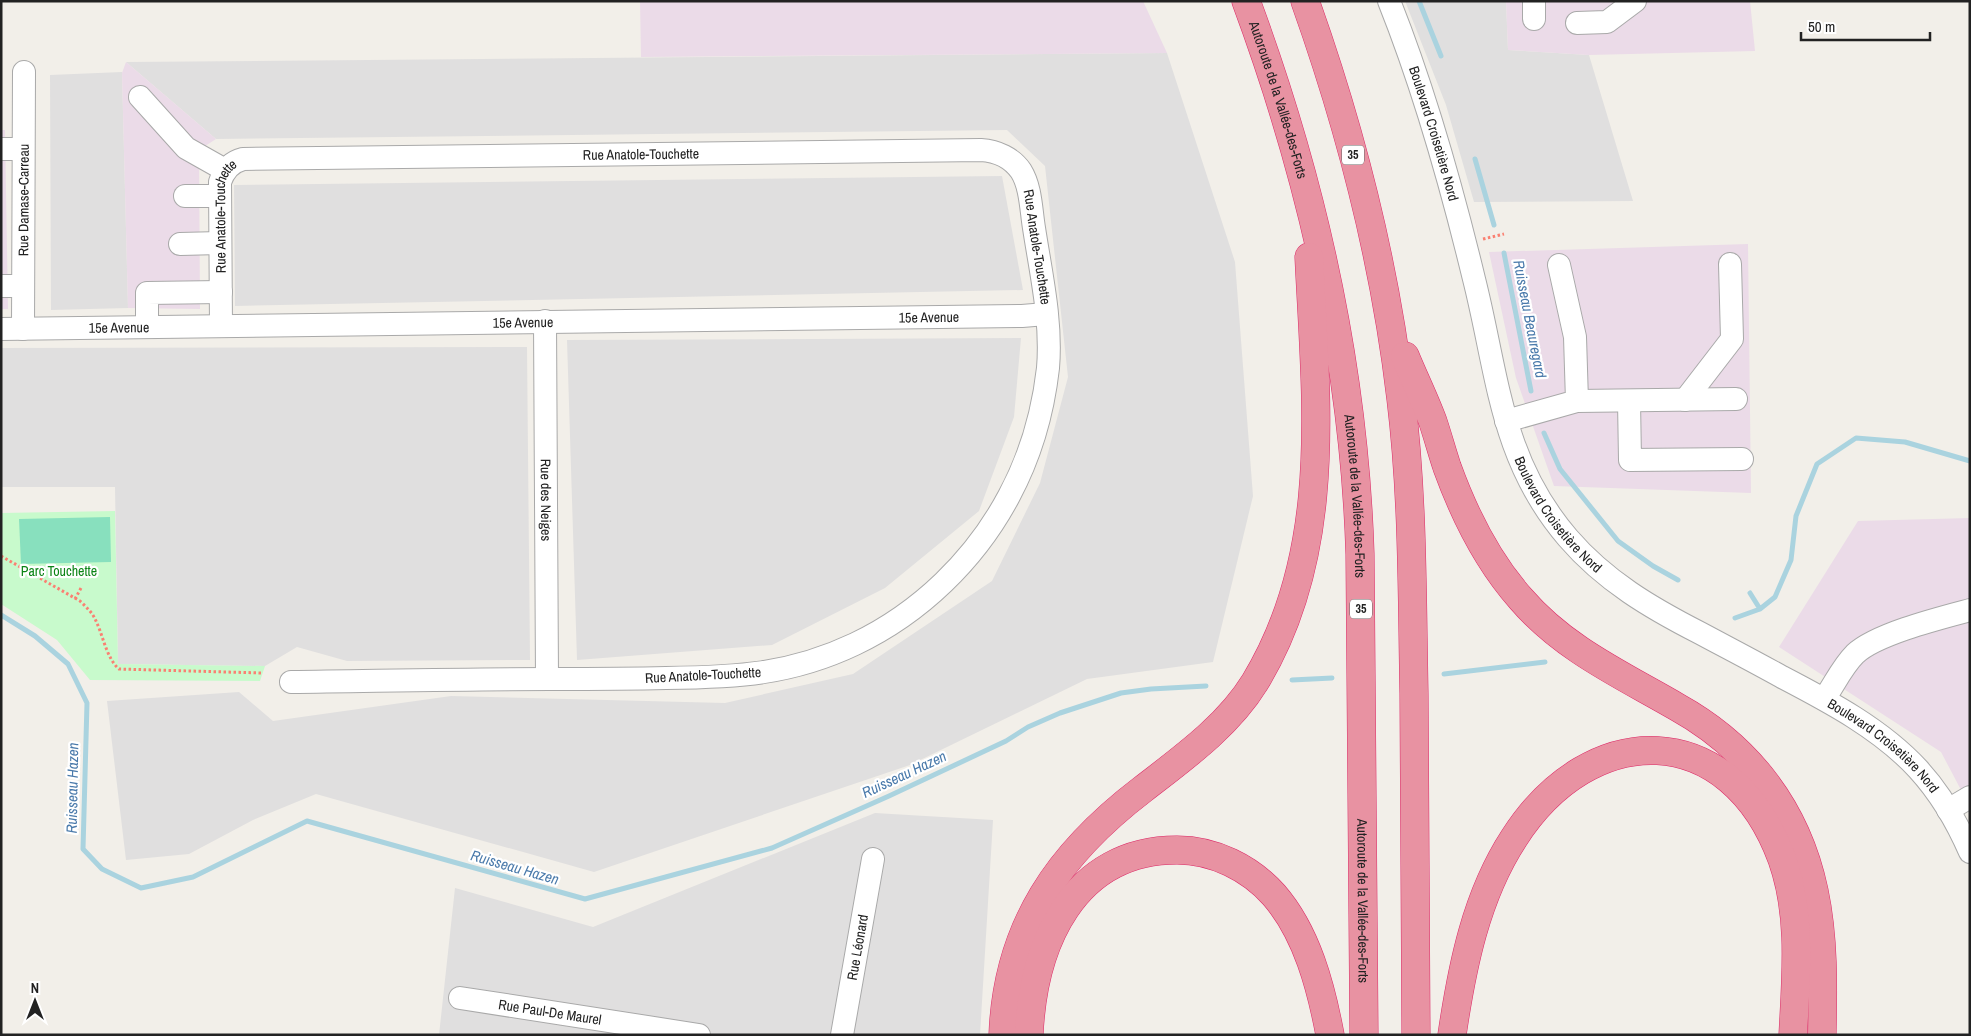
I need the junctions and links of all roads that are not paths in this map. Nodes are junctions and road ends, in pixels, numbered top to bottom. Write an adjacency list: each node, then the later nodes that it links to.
1 (1246, 1): 10 (highway, Autoroute de la Vallée-des-Forts / 35)
2 (1305, 1): 20 (highway, 35)
3 (1389, 1): 32 (street, Boulevard Croisetière Nord)
4 (1635, 1): 5 (street)
5 (1577, 23)
6 (24, 72): 8 (street, Rue Damase-Carreau)
7 (140, 97): 9 (street)
8 (12, 149): 17 (street, Rue Damase-Carreau)
9 (225, 170): 12 (street, Rue Anatole-Touchette); 21 (street, Rue Anatole-Touchette)
10 (1306, 188): 45 (highway); 48 (highway, Autoroute de la Vallée-des-Forts / 35)
11 (186, 196): 12 (street)
12 (220, 196): 14 (street, Rue Anatole-Touchette)
13 (180, 244): 14 (street)
14 (220, 244): 18 (street, Rue Anatole-Touchette)
15 (1730, 264): 30 (street)
16 (1559, 265): 31 (street)
17 (12, 286): 27 (street, Rue Damase-Carreau)
18 (221, 292): 19 (street); 23 (street, Rue Anatole-Touchette)
19 (169, 293): 24 (street); 25 (street)
20 (1387, 313): 49 (highway, 35); 52 (highway)
21 (1046, 314): 22 (street, 15e Avenue); 35 (street, Rue Anatole-Touchette)
22 (545, 321): 23 (street, 15e Avenue); 35 (street, Rue des Neiges)
23 (221, 326): 25 (street, 15e Avenue)
24 (147, 327): 25 (street, 15e Avenue); 27 (street, 15e Avenue)
25 (170, 327)
26 (1, 329): 27 (street, 15e Avenue)
27 (23, 329)
28 (1736, 399): 30 (street)
29 (1629, 400): 30 (street); 31 (street); 33 (street)
30 (1686, 400)
31 (1576, 401): 32 (street)
32 (1506, 421): 37 (street, Boulevard Croisetière Nord)
33 (1742, 459)
34 (1970, 610): 37 (street)
35 (547, 679): 36 (street, Rue Anatole-Touchette)
36 (291, 682)
37 (1824, 700): 39 (street, Boulevard Croisetière Nord)
38 (1970, 797): 39 (street)
39 (1948, 810): 40 (street, Boulevard Croisetière Nord)
40 (1970, 852)
41 (872, 859): 44 (street, Rue Léonard)
42 (460, 998): 43 (street, Rue Paul-De Maurel)
43 (699, 1035)
44 (842, 1035)
45 (1004, 1035)
46 (1029, 1035): 47 (highway)
47 (1330, 1035)
48 (1364, 1035)
49 (1416, 1035)
50 (1452, 1035): 51 (highway)
51 (1793, 1035)
52 (1822, 1035)

